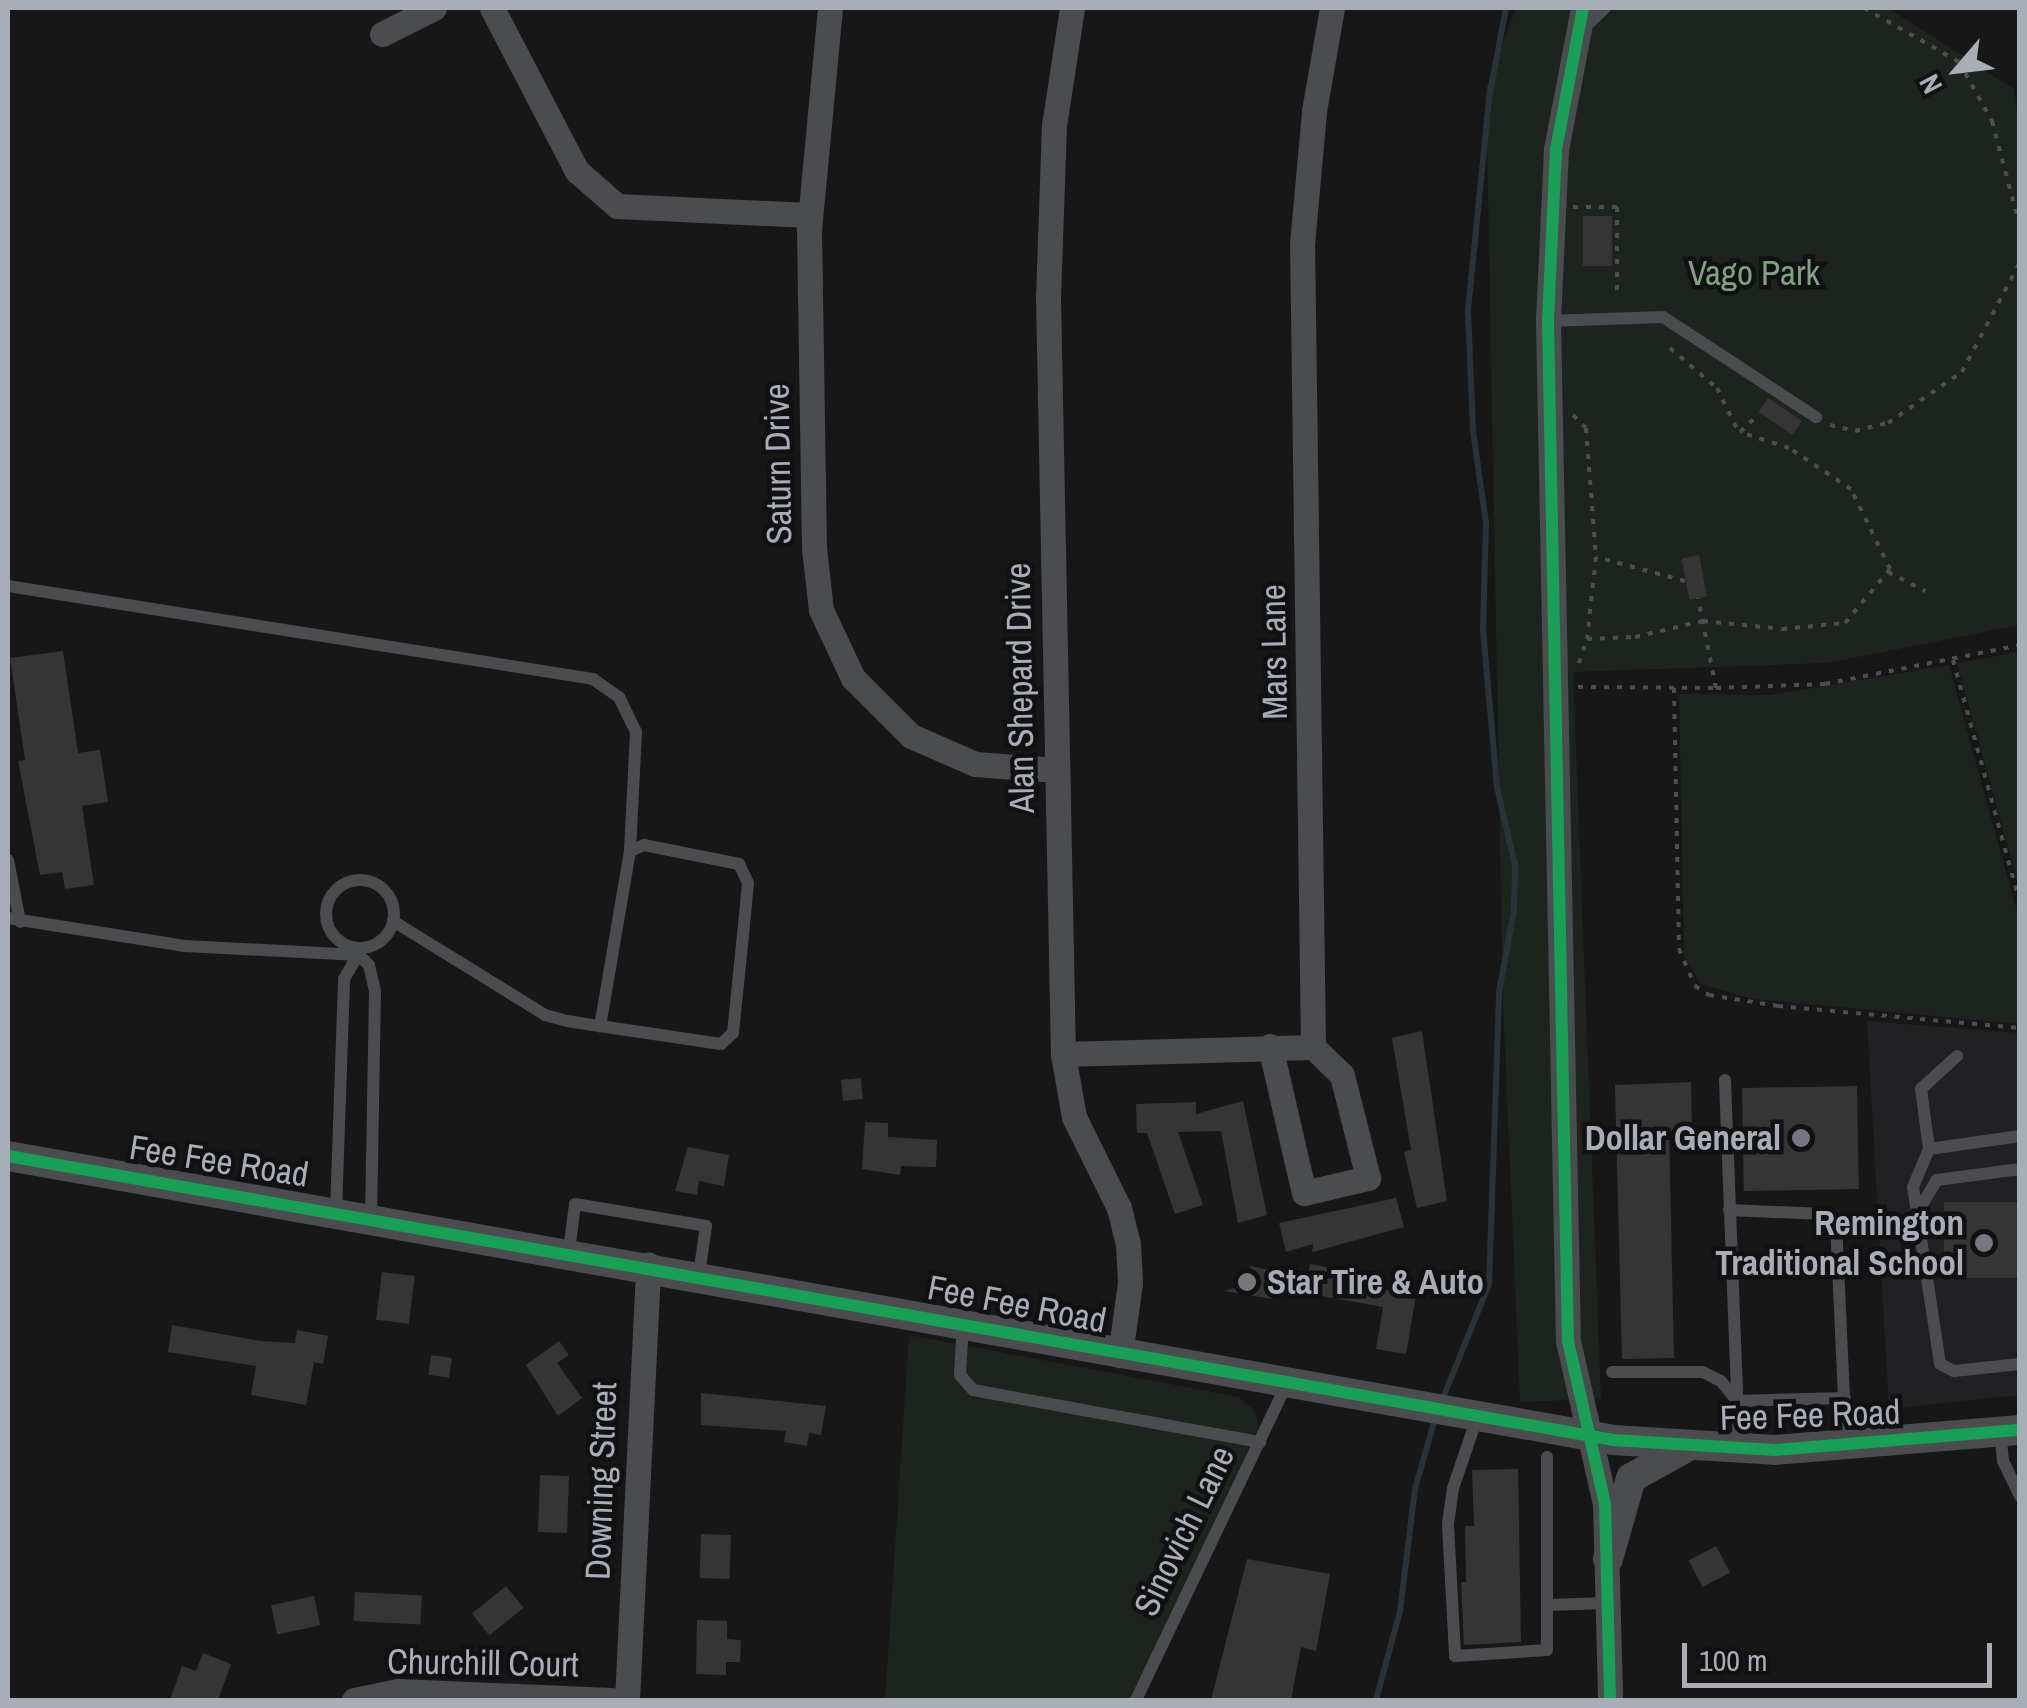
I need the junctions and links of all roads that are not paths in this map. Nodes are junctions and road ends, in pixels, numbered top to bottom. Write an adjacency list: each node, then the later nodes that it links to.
1 (434, 8): 8 (street)
2 (492, 8): 10 (street)
3 (830, 8): 10 (street, Saturn Drive)
4 (1072, 8): 14 (street, Alan Shepard Drive)
5 (1332, 8): 22 (street, Mars Lane)
6 (1583, 8): 9 (street)
7 (1605, 8): 9 (lane)
8 (382, 34)
9 (1577, 34): 11 (street)
10 (810, 215): 14 (street, Saturn Drive)
11 (1548, 321): 12 (lane); 46 (street)
12 (1816, 417)
13 (8, 586): 15 (lane)
14 (1057, 770): 23 (street, Alan Shepard Drive)
15 (630, 851): 20 (lane); 20 (lane)
16 (8, 860): 17 (lane)
17 (14, 920): 19 (lane)
18 (393, 921): 19 (lane); 19 (lane); 20 (lane)
19 (359, 952): 31 (lane); 33 (lane)
20 (600, 1026)
21 (1270, 1046): 22 (street); 22 (street); 23 (street)
22 (1313, 1047)
23 (1063, 1054): 38 (street, Alan Shepard Drive)
24 (1957, 1056): 27 (lane)
25 (1725, 1080): 32 (lane)
26 (2020, 1136): 27 (lane)
27 (1929, 1150): 30 (lane)
28 (8, 1156): 31 (street, Fee Fee Road)
29 (2020, 1169): 30 (lane)
30 (1920, 1208): 39 (lane)
31 (336, 1210): 33 (street, Fee Fee Road)
32 (1729, 1210): 42 (lane); 43 (lane)
33 (371, 1216): 34 (street, Fee Fee Road)
34 (569, 1251): 35 (street, Fee Fee Road); 36 (lane)
35 (648, 1265): 36 (street, Fee Fee Road); 58 (street, Downing Street)
36 (699, 1274): 37 (street, Fee Fee Road)
37 (963, 1324): 38 (street, Fee Fee Road); 47 (lane)
38 (1120, 1355): 41 (street, Fee Fee Road)
39 (2020, 1364)
40 (1612, 1372): 43 (lane)
41 (1286, 1386): 44 (street, Fee Fee Road); 47 (lane, Sinovich Lane)
42 (1845, 1398): 43 (lane); 49 (lane)
43 (1737, 1401): 50 (lane)
44 (1474, 1418): 46 (street, Fee Fee Road); 55 (lane)
45 (2010, 1431): 49 (street, Fee Fee Road); 52 (lane)
46 (1590, 1437): 48 (street, Fee Fee Road); 53 (street)
47 (1260, 1442): 59 (lane, Sinovich Lane)
48 (1687, 1447): 50 (street, Fee Fee Road); 53 (street)
49 (1846, 1449): 50 (street, Fee Fee Road)
50 (1740, 1450)
51 (1547, 1457): 55 (lane)
52 (2020, 1496)
53 (1608, 1558): 54 (street)
54 (1608, 1604): 55 (lane); 60 (street)
55 (1548, 1605)
56 (354, 1700): 57 (street, Churchill Court)
57 (611, 1700)
58 (627, 1700)
59 (1136, 1700)
60 (1610, 1700)

